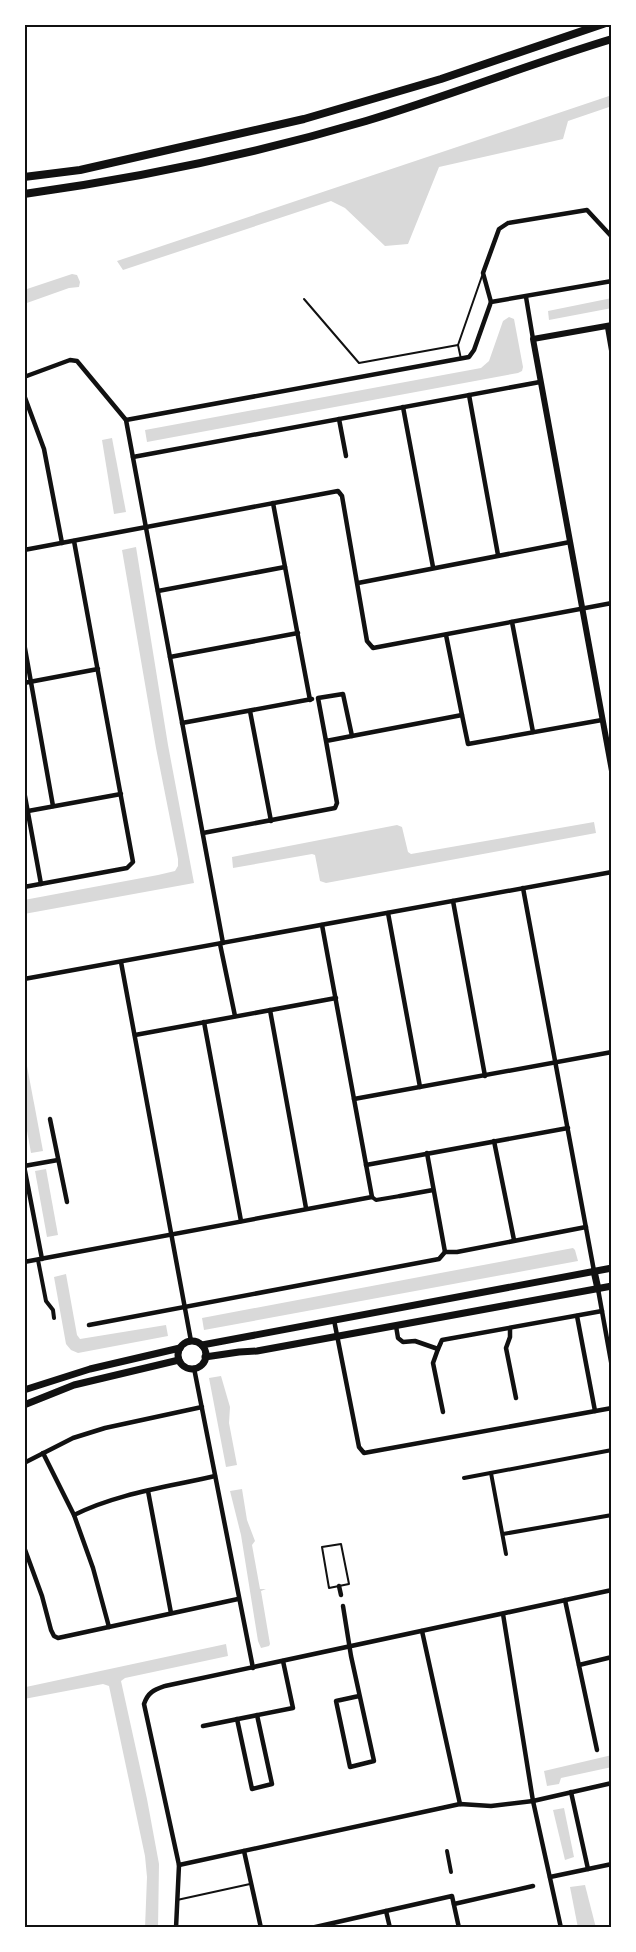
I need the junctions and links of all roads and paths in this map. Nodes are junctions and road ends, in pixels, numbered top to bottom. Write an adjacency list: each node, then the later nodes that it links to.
1 (603, 24): 3 (highway)
2 (612, 39): 4 (highway)
3 (24, 177)
4 (24, 194)
5 (612, 237): 6 (street)
6 (483, 273): 10 (street); 13 (lane)
7 (612, 281): 8 (street)
8 (526, 297): 10 (street); 12 (street)
9 (304, 300): 13 (lane)
10 (491, 302): 15 (street)
11 (609, 326): 12 (street); 14 (street)
12 (533, 339): 17 (street)
13 (458, 345): 15 (lane)
14 (612, 355)
15 (461, 359): 22 (street)
16 (24, 377): 22 (street)
17 (540, 382): 19 (street); 28 (street)
18 (24, 395): 29 (street)
19 (469, 395): 20 (street); 31 (street)
20 (403, 407): 21 (street); 33 (street)
21 (339, 419): 23 (street); 24 (street)
22 (126, 420): 24 (street)
23 (346, 456)
24 (133, 457): 26 (street)
25 (273, 503): 26 (street); 32 (street); 34 (street)
26 (146, 527): 27 (street); 35 (street)
27 (74, 541): 29 (street); 43 (street)
28 (571, 542): 31 (street); 37 (street)
29 (62, 543): 30 (street)
30 (24, 550)
31 (498, 555): 33 (street)
32 (285, 567): 35 (street); 39 (street)
33 (433, 567): 34 (street)
34 (358, 583): 40 (street)
35 (158, 591): 42 (street)
36 (612, 603): 37 (street)
37 (583, 609): 38 (street); 50 (street)
38 (512, 622): 40 (street); 52 (street)
39 (298, 633): 42 (street); 47 (street)
40 (446, 635): 49 (street)
41 (24, 643): 44 (street)
42 (170, 657): 51 (street)
43 (98, 669): 44 (street); 58 (street)
44 (31, 682): 45 (street); 59 (street)
45 (24, 683)
46 (318, 698): 47 (street); 53 (street); 54 (street)
47 (310, 700): 48 (street)
48 (250, 711): 51 (street); 61 (street)
49 (462, 715): 52 (street); 53 (street)
50 (602, 720): 52 (street); 55 (street)
51 (182, 723): 62 (street)
52 (532, 732)
53 (352, 736): 54 (street)
54 (326, 741): 61 (street)
55 (610, 743): 56 (street)
56 (612, 771)
57 (24, 791): 60 (street)
58 (121, 794): 59 (street); 64 (street)
59 (53, 806): 60 (street)
60 (28, 811): 64 (street)
61 (271, 821): 62 (street)
62 (203, 833): 70 (street)
63 (612, 872): 66 (street)
64 (41, 884): 65 (street)
65 (24, 887)
66 (523, 888): 67 (street); 79 (street)
67 (453, 901): 68 (street); 80 (street)
68 (388, 913): 69 (street); 81 (street)
69 (322, 925): 70 (street); 73 (street)
70 (222, 943): 71 (street); 75 (street)
71 (121, 962): 72 (street); 77 (street)
72 (24, 980)
73 (336, 998): 74 (street); 82 (street)
74 (270, 1010): 75 (street); 94 (street)
75 (235, 1016): 76 (street)
76 (204, 1022): 77 (street); 95 (street)
77 (135, 1035): 97 (street)
78 (612, 1052): 79 (street)
79 (556, 1063): 80 (street); 84 (street)
80 (485, 1076): 81 (street)
81 (420, 1087): 82 (street)
82 (354, 1099): 88 (street)
83 (50, 1119): 87 (street)
84 (568, 1128): 85 (street); 96 (street)
85 (494, 1141): 86 (street); 98 (street)
86 (427, 1154): 88 (street); 90 (street)
87 (58, 1160): 89 (street); 93 (street)
88 (366, 1165): 92 (street)
89 (24, 1166): 100 (street)
90 (434, 1190): 91 (street); 99 (street)
91 (400, 1196): 92 (street)
92 (372, 1197): 94 (street)
93 (68, 1202)
94 (306, 1208): 95 (street)
95 (241, 1221): 97 (street)
96 (586, 1227): 98 (street); 103 (street)
97 (171, 1234): 100 (street); 106 (street)
98 (514, 1240): 99 (street)
99 (445, 1252): 106 (street)
100 (40, 1259): 101 (street); 109 (street)
101 (24, 1262)
102 (612, 1268): 103 (main road)
103 (594, 1271): 105 (main road); 110 (main road)
104 (612, 1286): 105 (main road)
105 (598, 1289): 107 (street); 112 (main road)
106 (184, 1307): 111 (street); 115 (street)
107 (602, 1311): 108 (street); 121 (street)
108 (578, 1316): 113 (street); 128 (street)
109 (54, 1318)
110 (334, 1320): 114 (street); 116 (main road)
111 (89, 1325)
112 (396, 1326): 114 (main road); 118 (street)
113 (510, 1329): 118 (street); 124 (street)
114 (338, 1336): 119 (main road); 128 (street)
115 (190, 1341): 116 (main road); 117 (main road)
116 (202, 1345): 119 (main road)
117 (180, 1348): 120 (main road); 123 (main road)
118 (438, 1349): 129 (street)
119 (206, 1357): 122 (main road)
120 (179, 1359): 122 (main road); 125 (main road)
121 (612, 1367)
122 (194, 1368): 126 (street)
123 (24, 1390)
124 (516, 1398)
125 (24, 1405)
126 (202, 1407): 131 (street); 134 (street)
127 (612, 1408): 128 (street)
128 (595, 1411)
129 (443, 1412)
130 (612, 1450): 133 (street)
131 (43, 1453): 132 (street); 137 (street)
132 (24, 1463)
133 (491, 1473): 135 (street); 139 (street)
134 (215, 1476): 136 (street); 145 (street)
135 (464, 1478)
136 (148, 1491): 137 (street); 148 (street)
137 (75, 1515): 150 (street)
138 (612, 1515): 139 (street)
139 (503, 1534): 141 (street)
140 (24, 1547): 150 (street)
141 (506, 1554)
142 (339, 1586): 142 (lane); 144 (street)
143 (612, 1590): 146 (street)
144 (341, 1595)
145 (238, 1599): 148 (street); 156 (street)
146 (565, 1600): 149 (street); 155 (street)
147 (343, 1606): 152 (street)
148 (171, 1613): 150 (street)
149 (504, 1614): 151 (street); 164 (street)
150 (110, 1627)
151 (422, 1631): 152 (street); 165 (street)
152 (350, 1647): 154 (street); 157 (street)
153 (612, 1658): 155 (street)
154 (283, 1661): 156 (street); 158 (street)
155 (579, 1665): 161 (street)
156 (253, 1668): 169 (street)
157 (359, 1696): 157 (street)
158 (256, 1715): 159 (street); 159 (street)
159 (237, 1719): 160 (street)
160 (202, 1726)
161 (597, 1750)
162 (612, 1783): 163 (street)
163 (571, 1792): 164 (street); 170 (street)
164 (533, 1801): 165 (street); 172 (street)
165 (460, 1804): 166 (street)
166 (244, 1851): 169 (street); 173 (street)
167 (447, 1851): 171 (street)
168 (612, 1864): 170 (street)
169 (179, 1865): 175 (street)
170 (588, 1869): 172 (street)
171 (452, 1872)
172 (550, 1878): 184 (street)
173 (251, 1884): 175 (lane); 180 (street)
174 (533, 1886): 176 (street)
175 (177, 1900): 179 (street)
176 (454, 1904): 177 (street); 183 (street)
177 (386, 1911): 178 (street); 182 (street)
178 (325, 1926): 181 (street)
179 (176, 1928)
180 (261, 1928)
181 (311, 1928)
182 (390, 1928)
183 (459, 1928)
184 (561, 1928)

